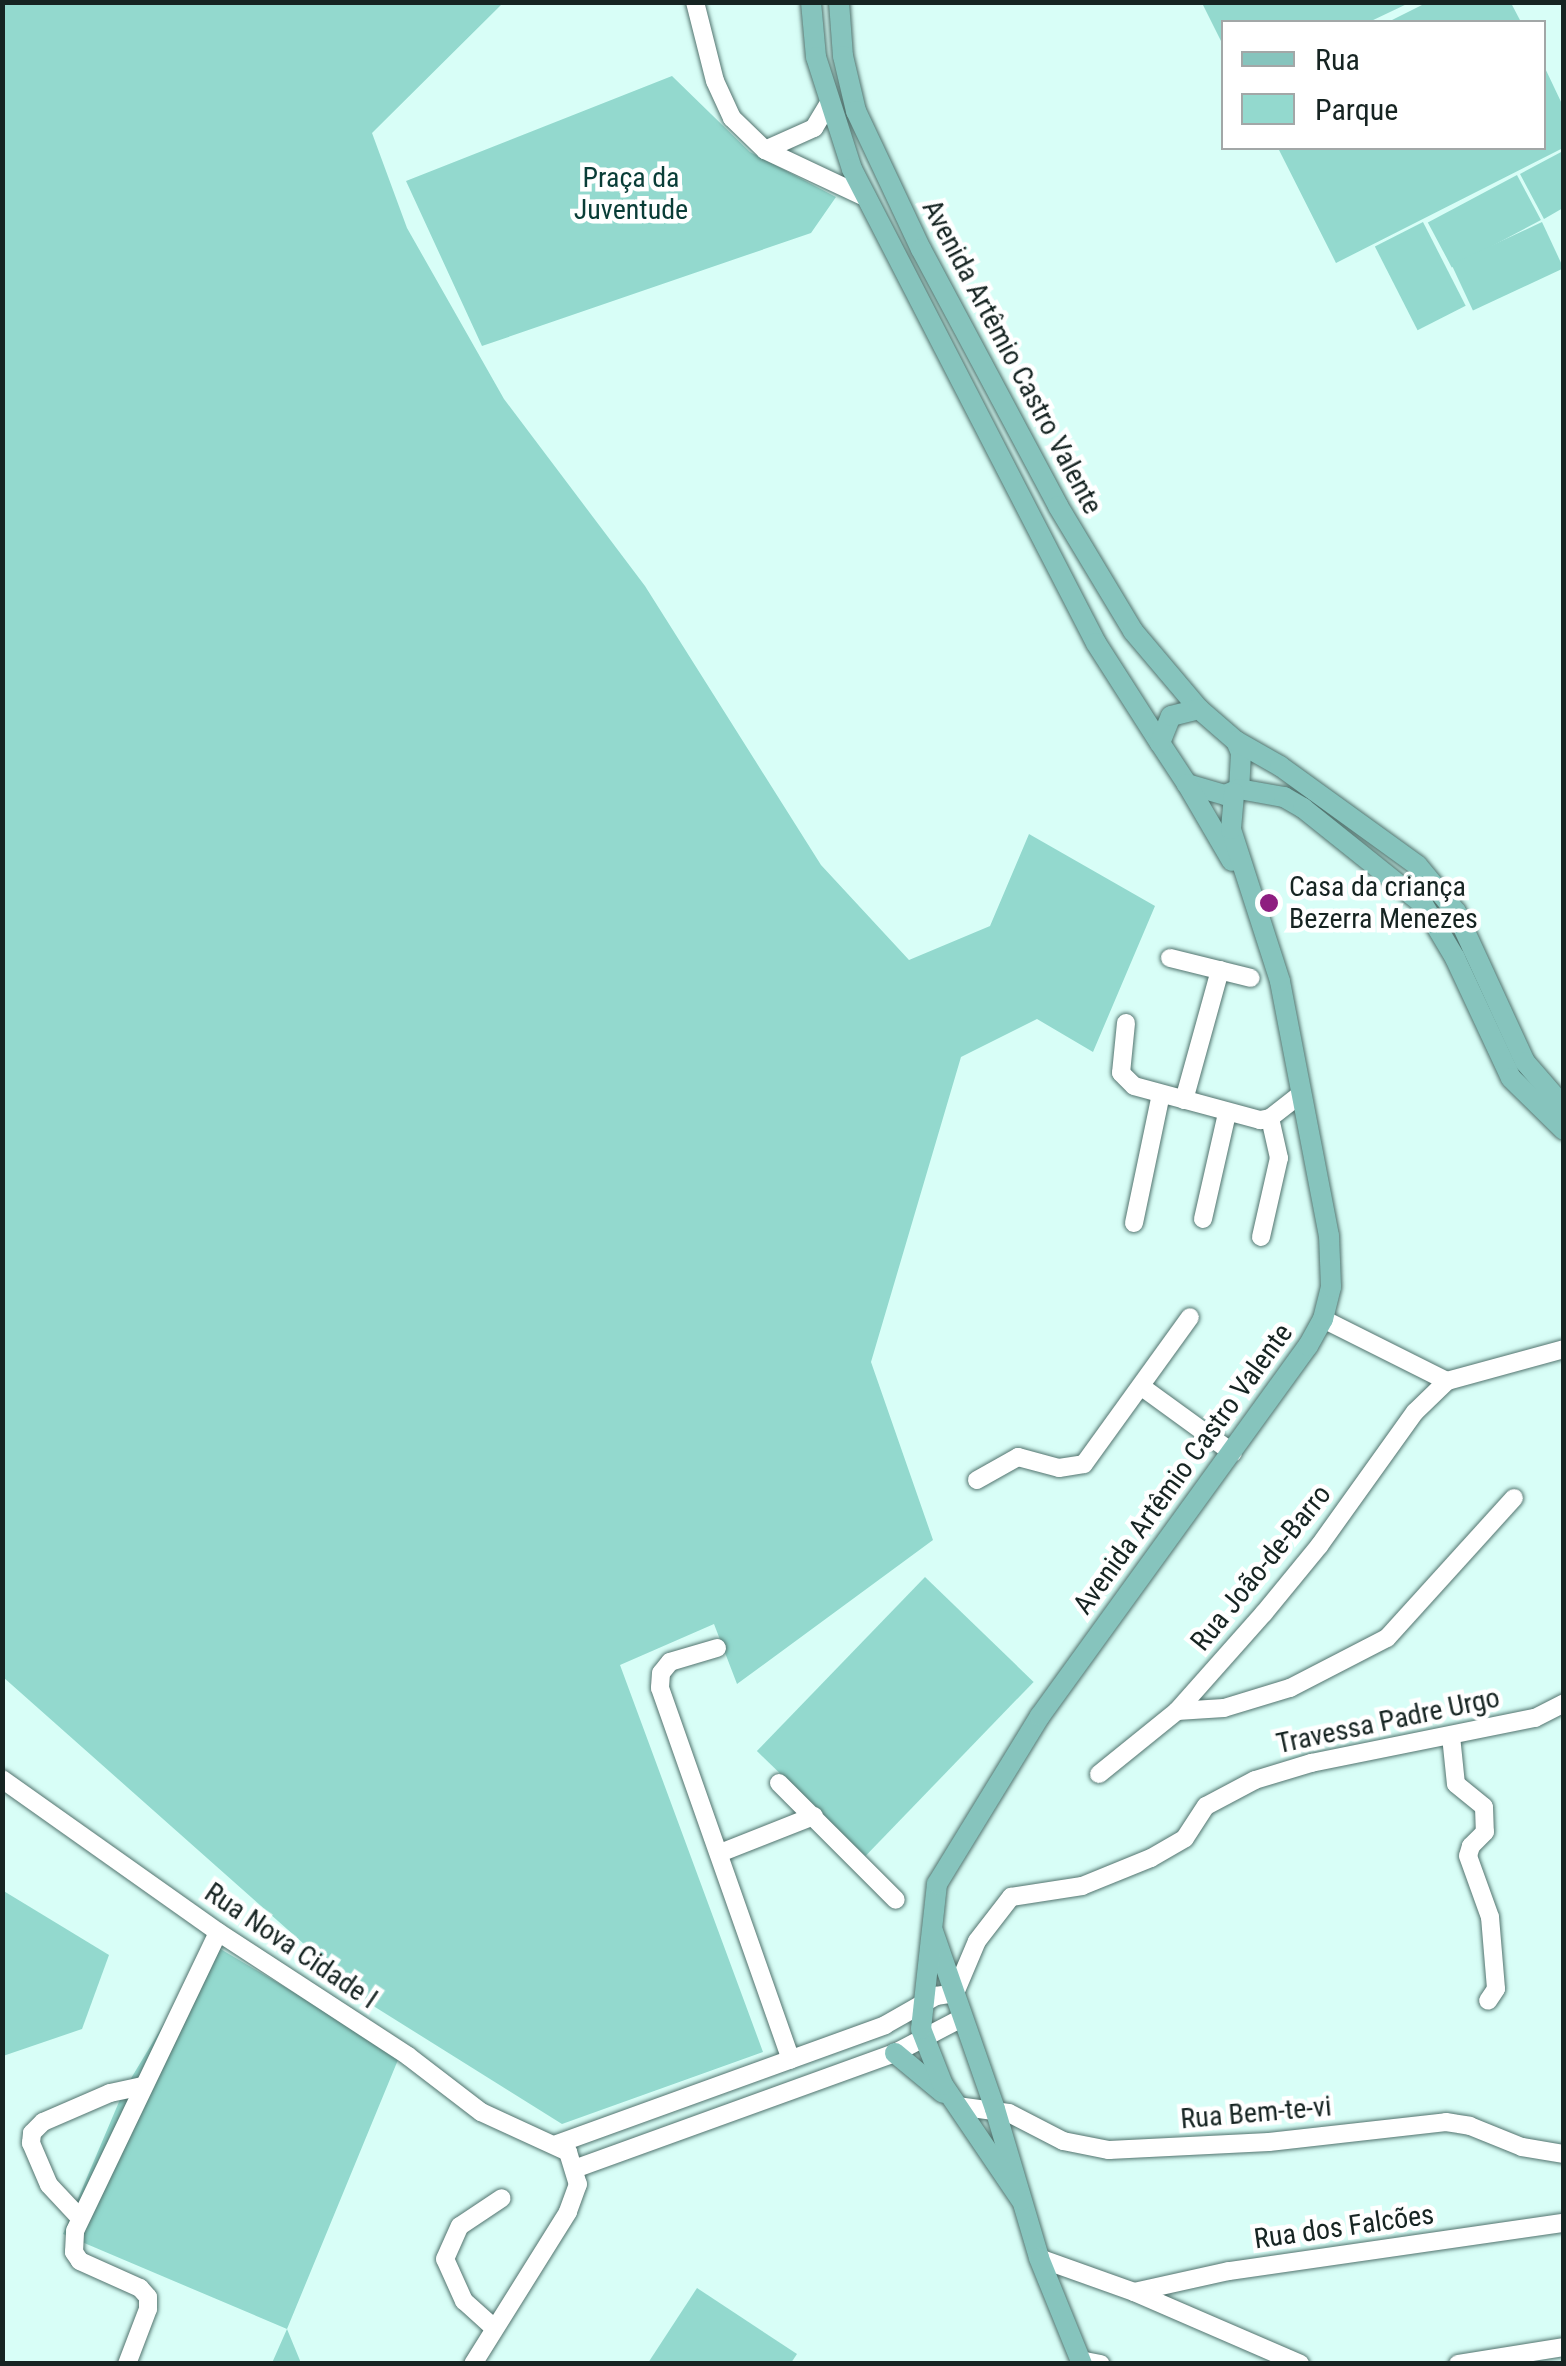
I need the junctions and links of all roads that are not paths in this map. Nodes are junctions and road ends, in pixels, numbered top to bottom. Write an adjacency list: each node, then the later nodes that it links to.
1 (695, 2): 5 (street)
2 (810, 2): 4 (main road)
3 (839, 2): 7 (main road, Avenida Artêmio Castro Valente)
4 (830, 101): 5 (street); 6 (main road)
5 (765, 150): 6 (street)
6 (867, 198): 9 (main road)
7 (1199, 708): 8 (main road); 9 (main road)
8 (1236, 741): 11 (main road); 20 (main road)
9 (1160, 743): 10 (main road)
10 (1187, 784): 11 (main road); 12 (main road, Avenida Artêmio Castro Valente)
11 (1236, 791): 12 (main road, Avenida Artêmio Castro Valente); 23 (main road)
12 (1250, 887): 18 (main road, Avenida Artêmio Castro Valente)
13 (1170, 958): 14 (street)
14 (1220, 970): 15 (street); 19 (street)
15 (1251, 978)
16 (1126, 1023): 17 (street)
17 (1161, 1094): 19 (street); 25 (street)
18 (1299, 1095): 22 (street); 28 (main road, Avenida Artêmio Castro Valente)
19 (1184, 1100): 21 (street)
20 (1564, 1107)
21 (1227, 1113): 22 (street); 24 (street)
22 (1270, 1118): 26 (street)
23 (1564, 1130)
24 (1203, 1220)
25 (1134, 1223)
26 (1261, 1238)
27 (1190, 1317): 31 (street)
28 (1323, 1319): 30 (street); 32 (main road, Avenida Artêmio Castro Valente)
29 (1564, 1349): 30 (street)
30 (1448, 1381): 37 (street, Rua João-de-Barro)
31 (1142, 1387): 32 (street); 33 (street)
32 (1233, 1452): 46 (main road, Avenida Artêmio Castro Valente)
33 (976, 1480)
34 (1514, 1498): 37 (street)
35 (717, 1648): 44 (street)
36 (1564, 1703): 38 (street, Travessa Padre Urgo)
37 (1177, 1711): 40 (street, Rua João-de-Barro)
38 (1451, 1736): 48 (street, Travessa Padre Urgo); 49 (street)
39 (2, 1765): 41 (street)
40 (1099, 1774)
41 (7, 1780): 47 (street, Rua Nova Cidade I)
42 (780, 1783): 43 (street)
43 (814, 1816): 44 (street); 45 (street)
44 (720, 1852): 55 (street)
45 (896, 1900)
46 (932, 1929): 48 (main road, Avenida Artêmio Castro Valente); 50 (main road, Avenida Artêmio Castro Valente)
47 (218, 1932): 57 (street); 61 (street, Rua Nova Cidade I)
48 (955, 1993): 50 (street); 51 (main road, Avenida Artêmio Castro Valente)
49 (1488, 2001)
50 (921, 2005): 52 (street); 53 (main road, Avenida Artêmio Castro Valente)
51 (962, 2018): 53 (street); 60 (main road, Avenida Artêmio Castro Valente)
52 (885, 2025): 54 (street); 55 (street)
53 (924, 2041): 54 (street); 59 (main road, Avenida Artêmio Castro Valente)
54 (895, 2052): 58 (street); 59 (main road)
55 (791, 2060): 56 (street)
56 (771, 2068): 58 (street); 61 (street)
57 (142, 2086): 66 (street); 66 (street)
58 (780, 2092): 63 (street)
59 (957, 2106): 60 (street, Rua Bem-te-vi); 65 (main road, Avenida Artêmio Castro Valente)
60 (995, 2109): 62 (street, Rua Bem-te-vi); 65 (main road, Avenida Artêmio Castro Valente)
61 (557, 2144): 63 (street)
62 (1564, 2154)
63 (577, 2168): 70 (street)
64 (502, 2198): 70 (street)
65 (1021, 2200): 68 (main road, Avenida Artêmio Castro Valente)
66 (80, 2218): 73 (street)
67 (1564, 2224): 69 (street, Rua dos Falcões)
68 (1039, 2258): 69 (street); 72 (main road, Avenida Artêmio Castro Valente)
69 (1134, 2292): 75 (street)
70 (494, 2327): 74 (street)
71 (1564, 2347): 76 (street)
72 (1088, 2362)
73 (127, 2364)
74 (473, 2364)
75 (1300, 2364)
76 (1458, 2364)

